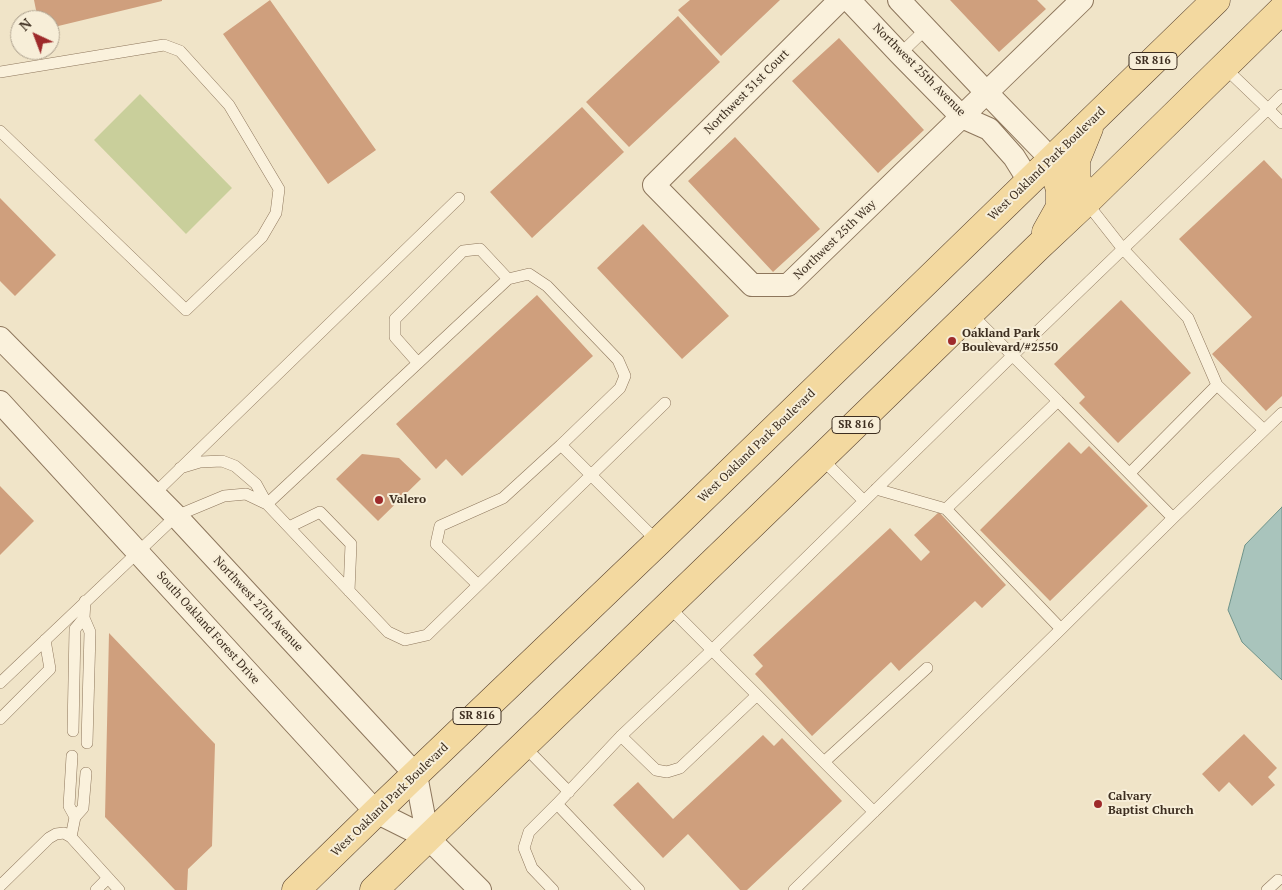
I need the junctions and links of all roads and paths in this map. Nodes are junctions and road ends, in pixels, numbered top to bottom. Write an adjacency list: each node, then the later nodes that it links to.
1 (840, 0): 20 (street, Northwest 31st Court)
2 (849, 0): 8 (street, Northwest 25th Avenue)
3 (899, 0): 7 (street)
4 (1082, 0): 11 (street, Northwest 25th Way)
5 (1216, 0): 15 (main road, West Oakland Park Boulevard / SR 816)
6 (1281, 13): 9 (main road, SR 816)
7 (926, 28): 8 (lane); 11 (street)
8 (900, 54): 14 (street, Northwest 25th Avenue)
9 (1224, 67): 13 (lane); 22 (main road, SR 816)
10 (0, 72): 17 (lane)
11 (986, 92): 14 (street, Northwest 25th Way); 18 (street)
12 (1282, 95): 13 (lane)
13 (1268, 109): 16 (lane); 24 (lane)
14 (962, 116): 19 (street, Northwest 25th Avenue); 20 (street, Northwest 25th Way)
15 (1091, 122): 18 (main road, West Oakland Park Boulevard / SR 816); 22 (main road)
16 (1282, 123)
17 (0, 131)
18 (1052, 160): 19 (main road, West Oakland Park Boulevard / SR 816); 23 (main road)
19 (1029, 181): 49 (main road, West Oakland Park Boulevard / SR 816)
20 (654, 185)
21 (459, 198): 38 (lane)
22 (1086, 202): 23 (main road, SR 816); 24 (lane)
23 (1038, 247): 26 (main road, SR 816)
24 (1123, 248): 28 (lane); 30 (lane)
25 (508, 279): 29 (lane); 29 (lane); 36 (lane)
26 (970, 313): 28 (lane); 37 (main road, SR 816)
27 (0, 338): 42 (street, Northwest 27th Avenue)
28 (1013, 355): 31 (lane); 41 (lane)
29 (418, 363): 44 (lane)
30 (1217, 385): 35 (lane); 39 (lane)
31 (1058, 401): 39 (lane); 45 (lane)
32 (0, 402): 50 (street, South Oakland Forest Drive)
33 (666, 404): 40 (lane)
34 (1282, 413): 35 (lane)
35 (1264, 430): 47 (lane)
36 (561, 445): 40 (lane); 51 (lane)
37 (821, 458): 43 (lane); 54 (main road, SR 816)
38 (180, 468): 42 (lane); 44 (lane)
39 (1130, 473): 47 (lane)
40 (592, 475): 49 (lane); 51 (lane)
41 (876, 489): 43 (lane); 45 (lane)
42 (154, 494): 46 (street, Northwest 27th Avenue)
43 (864, 501): 58 (lane)
44 (267, 504): 46 (lane); 48 (lane)
45 (946, 509): 56 (lane)
46 (176, 516): 50 (lane); 70 (street, Northwest 27th Avenue)
47 (1173, 518): 56 (lane)
48 (289, 527): 52 (lane); 52 (lane)
49 (658, 542): 70 (main road, West Oakland Park Boulevard / SR 816)
50 (138, 551): 53 (lane); 73 (street, South Oakland Forest Drive)
51 (478, 585): 52 (lane)
52 (349, 591)
53 (85, 602): 55 (lane); 57 (lane)
54 (667, 606): 58 (lane); 66 (main road, SR 816)
55 (84, 618): 63 (lane); 65 (lane)
56 (1061, 630): 74 (lane)
57 (45, 640): 60 (lane); 62 (lane)
58 (712, 650): 61 (lane); 64 (lane)
59 (927, 668): 68 (lane)
60 (0, 683)
61 (756, 696): 64 (lane); 68 (lane)
62 (0, 719)
63 (73, 731)
64 (621, 736): 71 (lane)
65 (87, 743)
66 (523, 745): 71 (lane); 77 (main road, SR 816)
67 (72, 756): 75 (lane)
68 (824, 762): 74 (lane)
69 (86, 773): 75 (lane)
70 (416, 774): 73 (main road, West Oakland Park Boulevard / SR 816); 77 (street)
71 (568, 792): 72 (lane)
72 (557, 804): 86 (lane); 87 (lane)
73 (376, 812): 77 (street, South Oakland Forest Drive); 84 (main road, West Oakland Park Boulevard / SR 816)
74 (874, 812): 88 (lane)
75 (75, 817): 76 (lane)
76 (71, 837): 78 (lane); 80 (lane)
77 (428, 838): 81 (street); 85 (main road, SR 816)
78 (108, 878): 82 (lane); 83 (lane)
79 (1278, 880): 89 (lane)
80 (0, 886)
81 (475, 888)
82 (96, 890)
83 (119, 890)
84 (296, 890)
85 (374, 890)
86 (553, 890)
87 (639, 890)
88 (794, 890)
89 (1268, 890)

